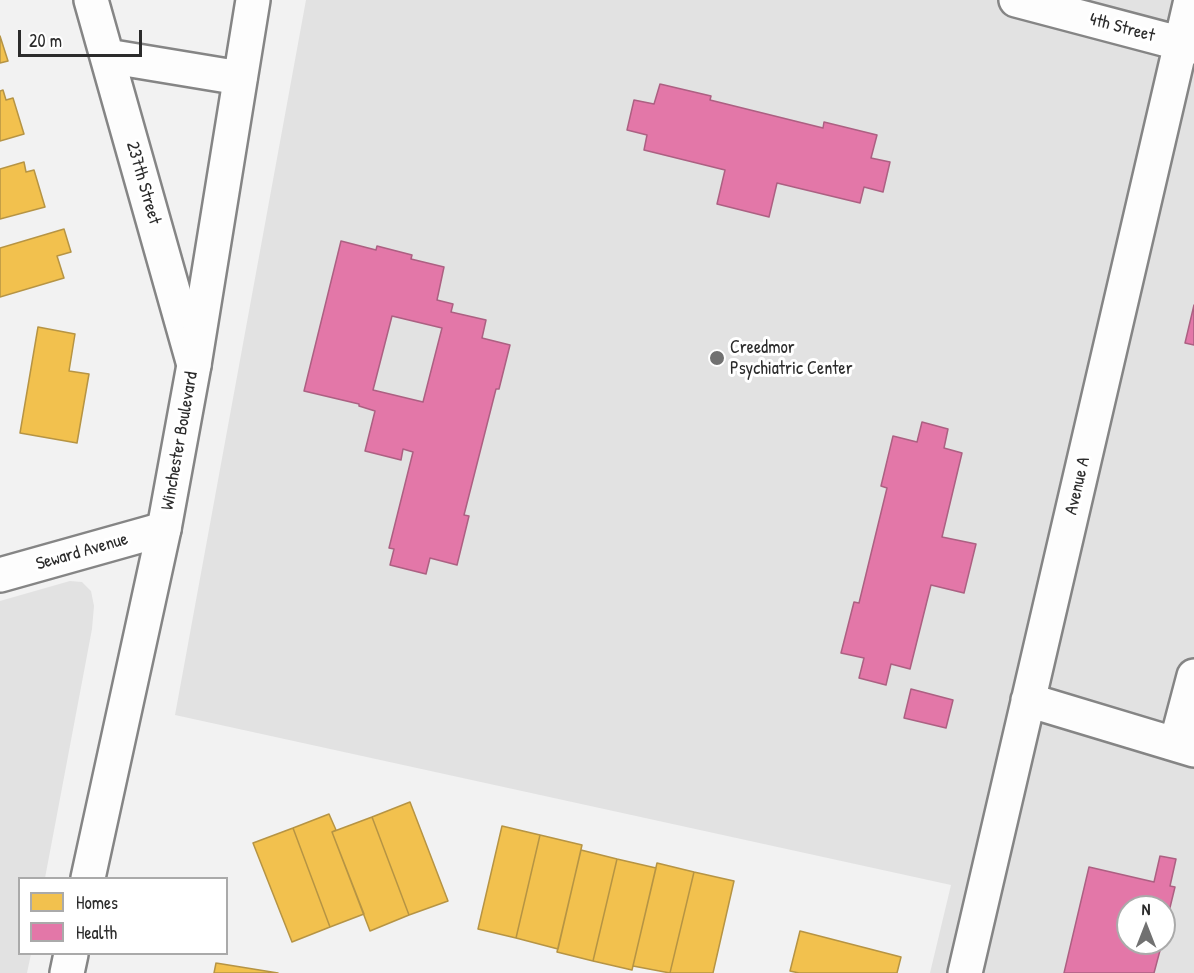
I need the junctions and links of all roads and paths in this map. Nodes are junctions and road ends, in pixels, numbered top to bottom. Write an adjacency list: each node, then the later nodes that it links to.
1 (91, 0): 6 (street, 237th Street)
2 (253, 0): 7 (street, Winchester Boulevard)
3 (1016, 0): 5 (street, 4th Street)
4 (1191, 0): 5 (street, Avenue A)
5 (1187, 45): 12 (street, Avenue A)
6 (107, 56): 7 (street); 8 (street, 237th Street)
7 (240, 78): 8 (street, Winchester Boulevard)
8 (194, 365): 9 (street, Winchester Boulevard)
9 (164, 529): 10 (street, Seward Avenue); 14 (street, Winchester Boulevard)
10 (0, 575)
11 (1194, 676): 13 (street)
12 (1028, 700): 13 (street); 17 (street, Avenue A)
13 (1185, 747)
14 (88, 877)
15 (71, 955): 16 (street)
16 (67, 973)
17 (965, 973)

